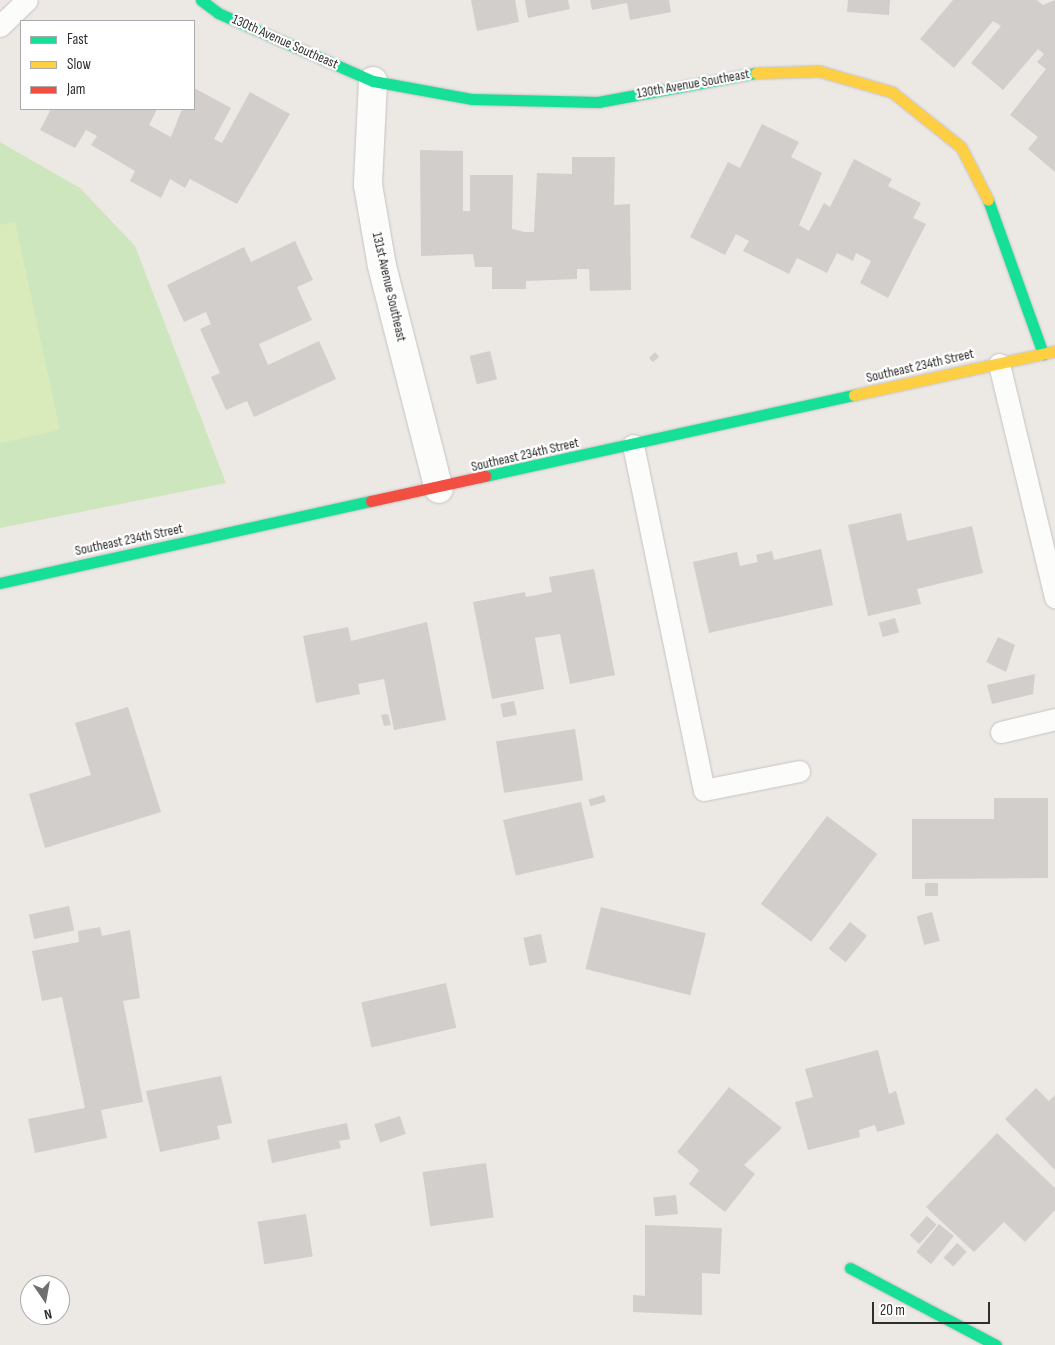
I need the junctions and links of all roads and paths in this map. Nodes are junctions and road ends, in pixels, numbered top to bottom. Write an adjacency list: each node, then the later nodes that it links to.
1 (27, 0): 3 (lane)
2 (201, 0): 4 (street, 130th Avenue Southeast)
3 (0, 26)
4 (373, 81): 6 (street, 130th Avenue Southeast); 9 (street, 131st Avenue Southeast)
5 (1055, 351): 6 (street, Southeast 234th Street)
6 (1043, 354): 7 (street, Southeast 234th Street)
7 (999, 364): 8 (street, Southeast 234th Street); 11 (lane)
8 (633, 446): 9 (street, Southeast 234th Street); 14 (lane)
9 (439, 489): 10 (street, Southeast 234th Street)
10 (0, 583)
11 (1055, 597)
12 (1055, 719): 13 (lane)
13 (1001, 732)
14 (798, 771)
15 (850, 1268): 16 (street)
16 (996, 1345)

